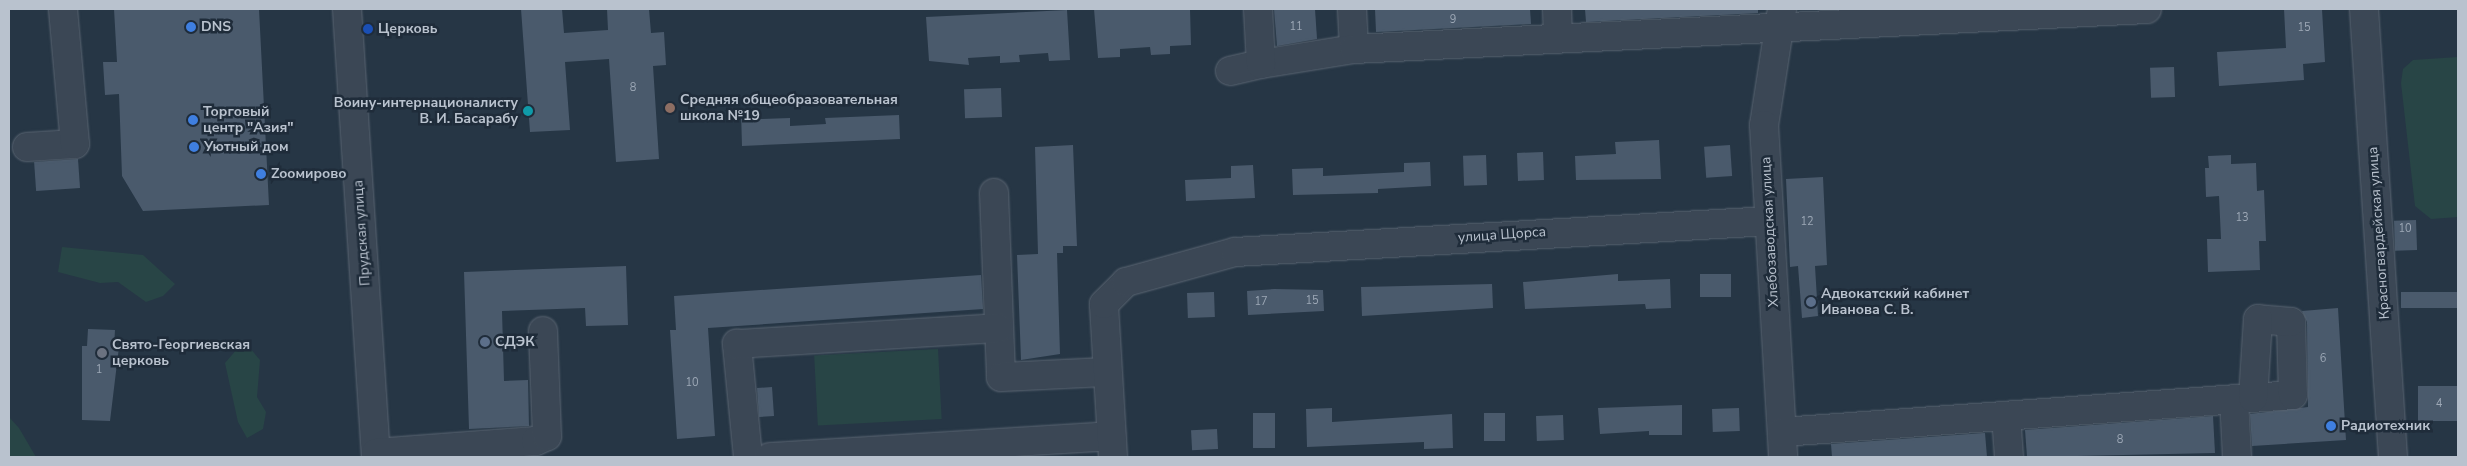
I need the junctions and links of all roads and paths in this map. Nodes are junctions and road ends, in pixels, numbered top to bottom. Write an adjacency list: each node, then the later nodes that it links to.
1 (63, 9): 14 (street)
2 (347, 9): 23 (street, Прудская улица)
3 (1258, 9): 12 (street)
4 (1352, 9): 11 (street)
5 (1557, 9): 10 (street)
6 (2147, 9): 8 (street)
7 (2364, 9): 28 (street, Красногвардейская улица)
8 (1983, 13): 9 (street)
9 (1782, 18): 10 (street); 16 (street, Хлебозаводская улица)
10 (1558, 38): 11 (street)
11 (1354, 49): 12 (street)
12 (1261, 64): 13 (street)
13 (1230, 71)
14 (27, 147)
15 (994, 193): 17 (street)
16 (1769, 221): 19 (street, улица Щорса); 21 (street, Хлебозаводская улица)
17 (999, 328): 19 (street); 24 (street)
18 (543, 332): 23 (street)
19 (1107, 372): 22 (street, улица Щорса)
20 (2006, 416): 21 (street); 26 (street); 27 (street)
21 (1782, 445)
22 (1112, 447): 25 (street)
23 (376, 455)
24 (748, 457)
25 (770, 457)
26 (2009, 457)
27 (2237, 457)
28 (2393, 457)

